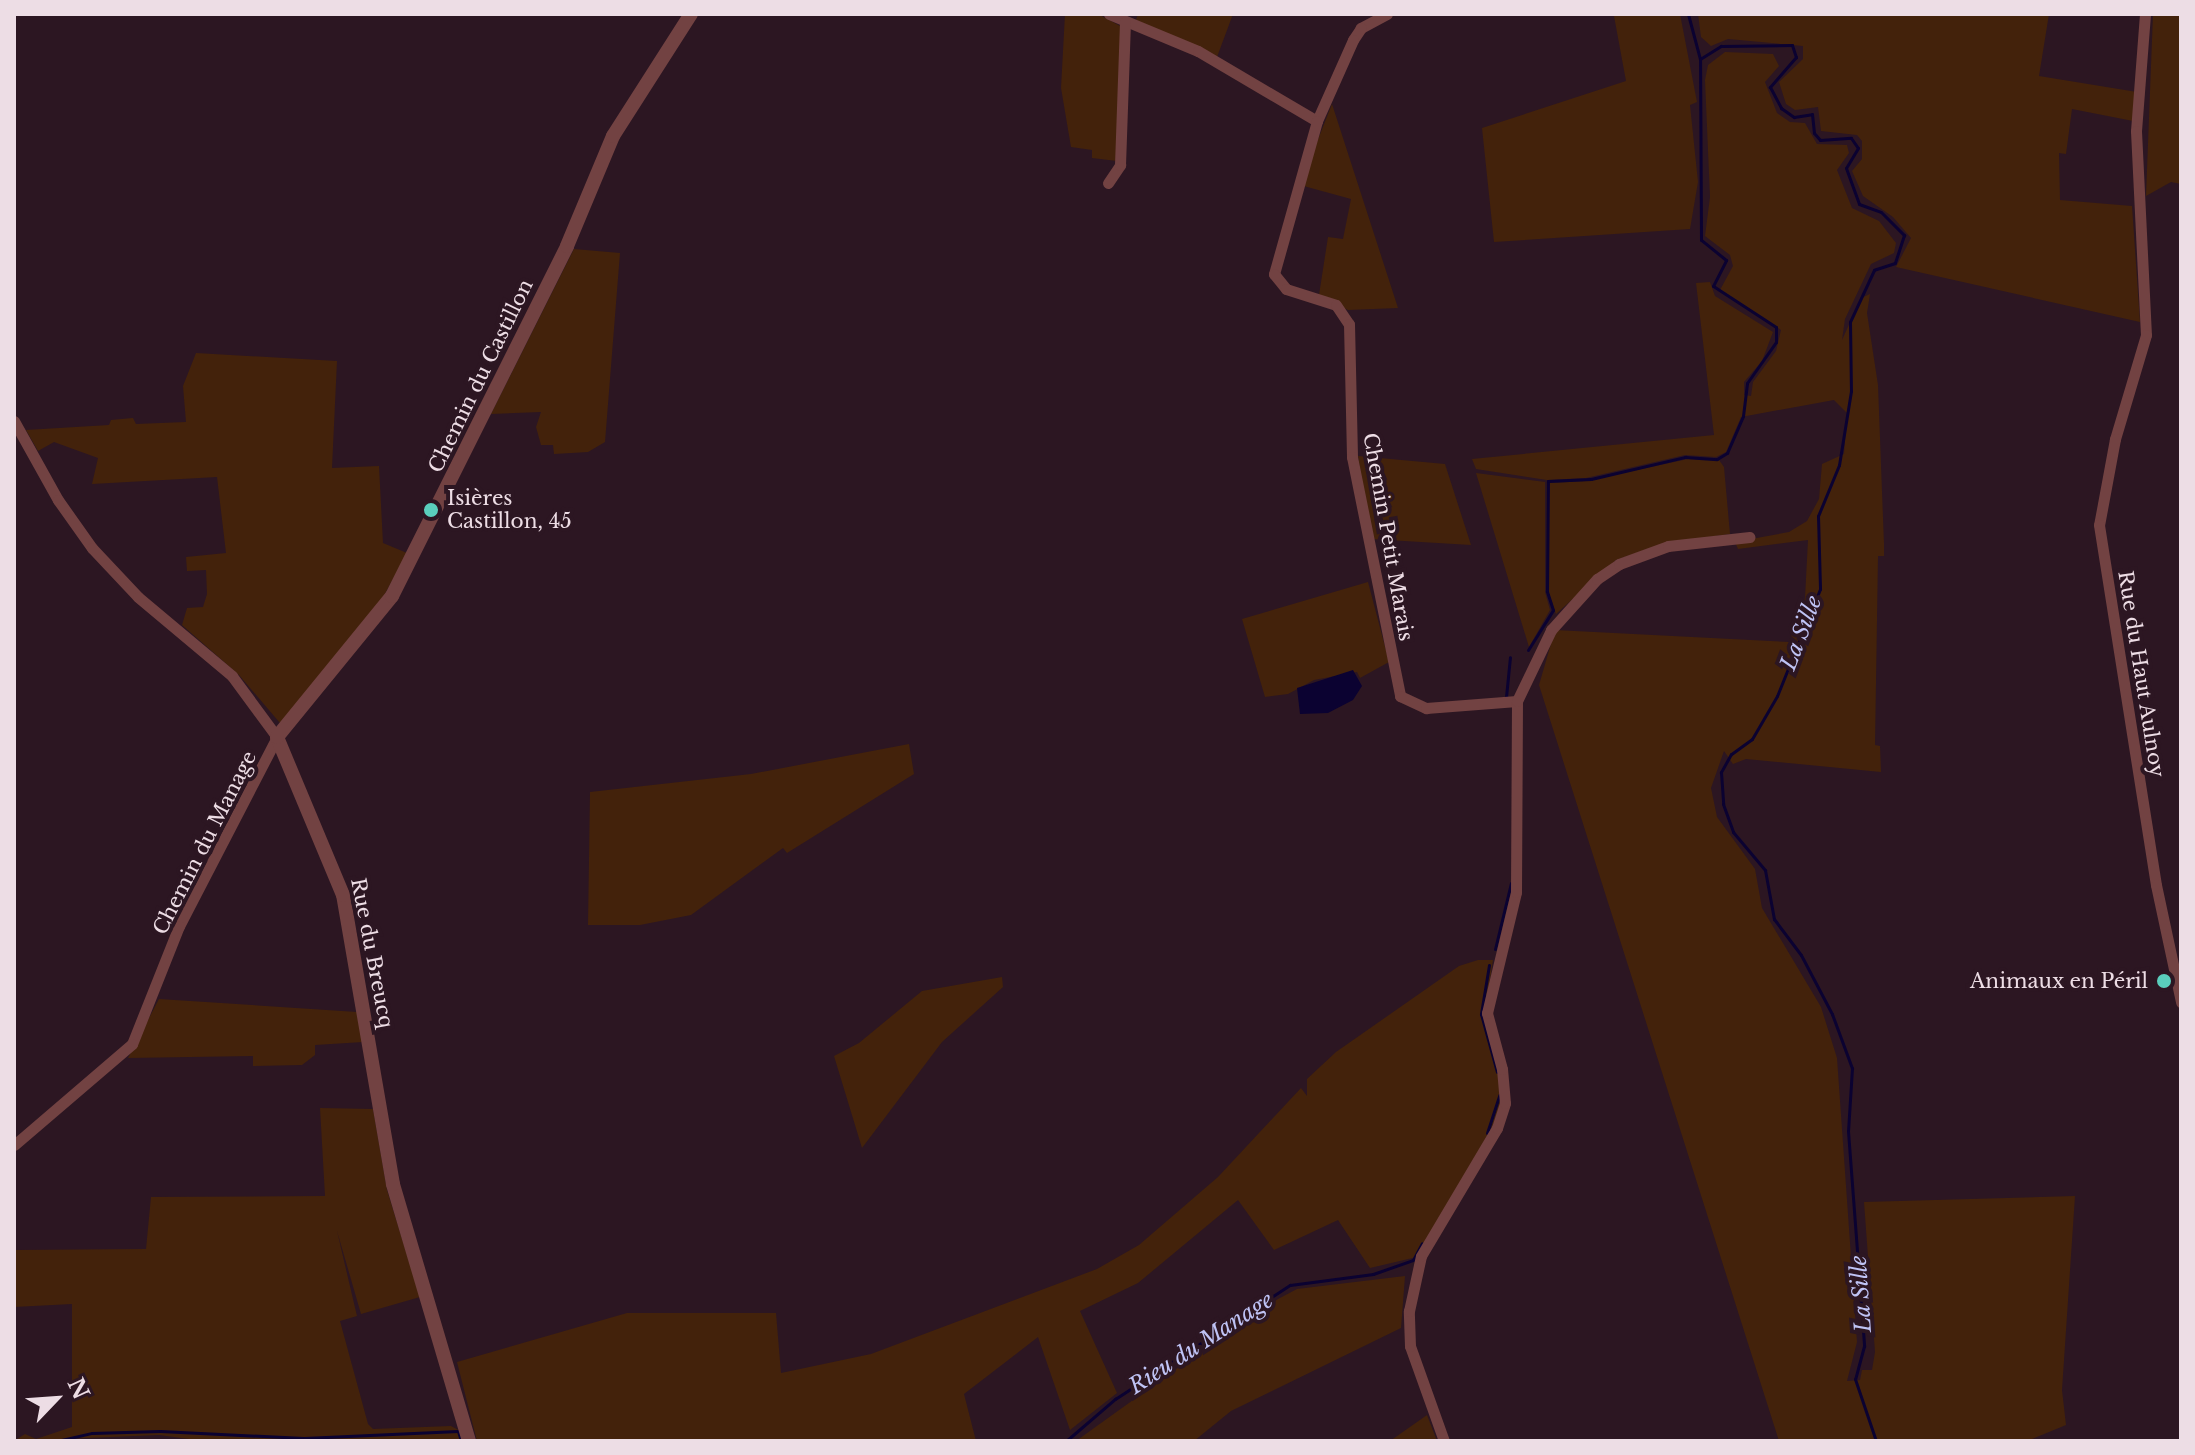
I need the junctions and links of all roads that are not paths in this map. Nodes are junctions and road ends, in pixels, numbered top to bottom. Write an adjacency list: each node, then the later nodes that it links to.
1 (691, 14): 11 (street, Chemin du Castillon)
2 (1109, 14): 5 (street)
3 (1387, 14): 6 (street)
4 (2145, 14): 12 (street, Rue du Haut Aulnoy)
5 (1125, 22): 6 (street); 7 (street)
6 (1317, 121): 10 (street, Chemin Petit Marais)
7 (1108, 183)
8 (14, 421): 11 (street, Rue du Breucq)
9 (1750, 537): 10 (street)
10 (1517, 701): 15 (street)
11 (277, 737): 13 (street, Chemin du Manage); 14 (street, Rue du Breucq)
12 (2181, 1002)
13 (14, 1145)
14 (469, 1441)
15 (1444, 1441)

